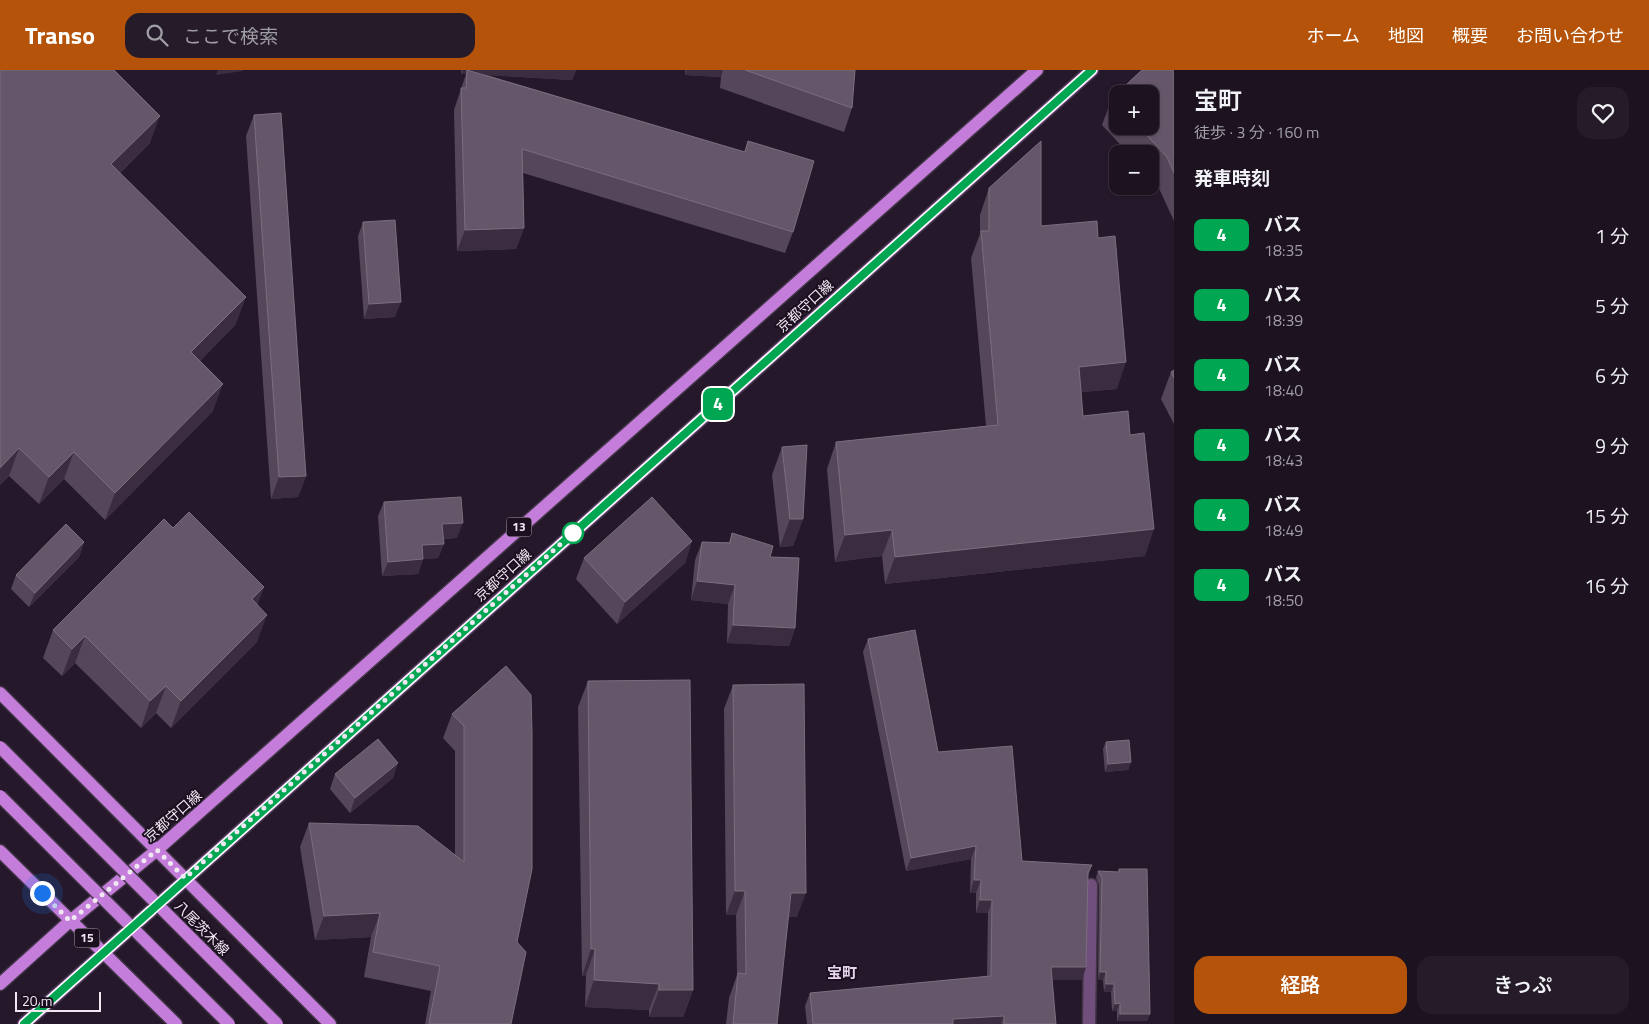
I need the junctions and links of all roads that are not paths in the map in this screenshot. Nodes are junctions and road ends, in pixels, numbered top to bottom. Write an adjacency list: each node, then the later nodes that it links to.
1 (1037, 70): 6 (main road, 京都守口線 / 13)
2 (1092, 70): 8 (main road, 京都守口線)
3 (0, 693): 6 (main road)
4 (0, 746): 16 (main road, 八尾茨木線, bridge)
5 (0, 796): 15 (main road, bridge)
6 (157, 850): 8 (main road); 10 (main road, 京都守口線 / 13)
7 (0, 851): 10 (main road, 15)
8 (185, 878): 11 (main road, 京都守口線); 17 (main road)
9 (1091, 885): 18 (street)
10 (70, 921): 11 (main road, 15); 12 (main road, 京都守口線 / 13)
11 (104, 953): 13 (main road, 京都守口線); 14 (main road, 15)
12 (0, 984)
13 (24, 1024)
14 (176, 1024)
15 (229, 1024)
16 (277, 1024)
17 (330, 1024)
18 (1089, 1024)

